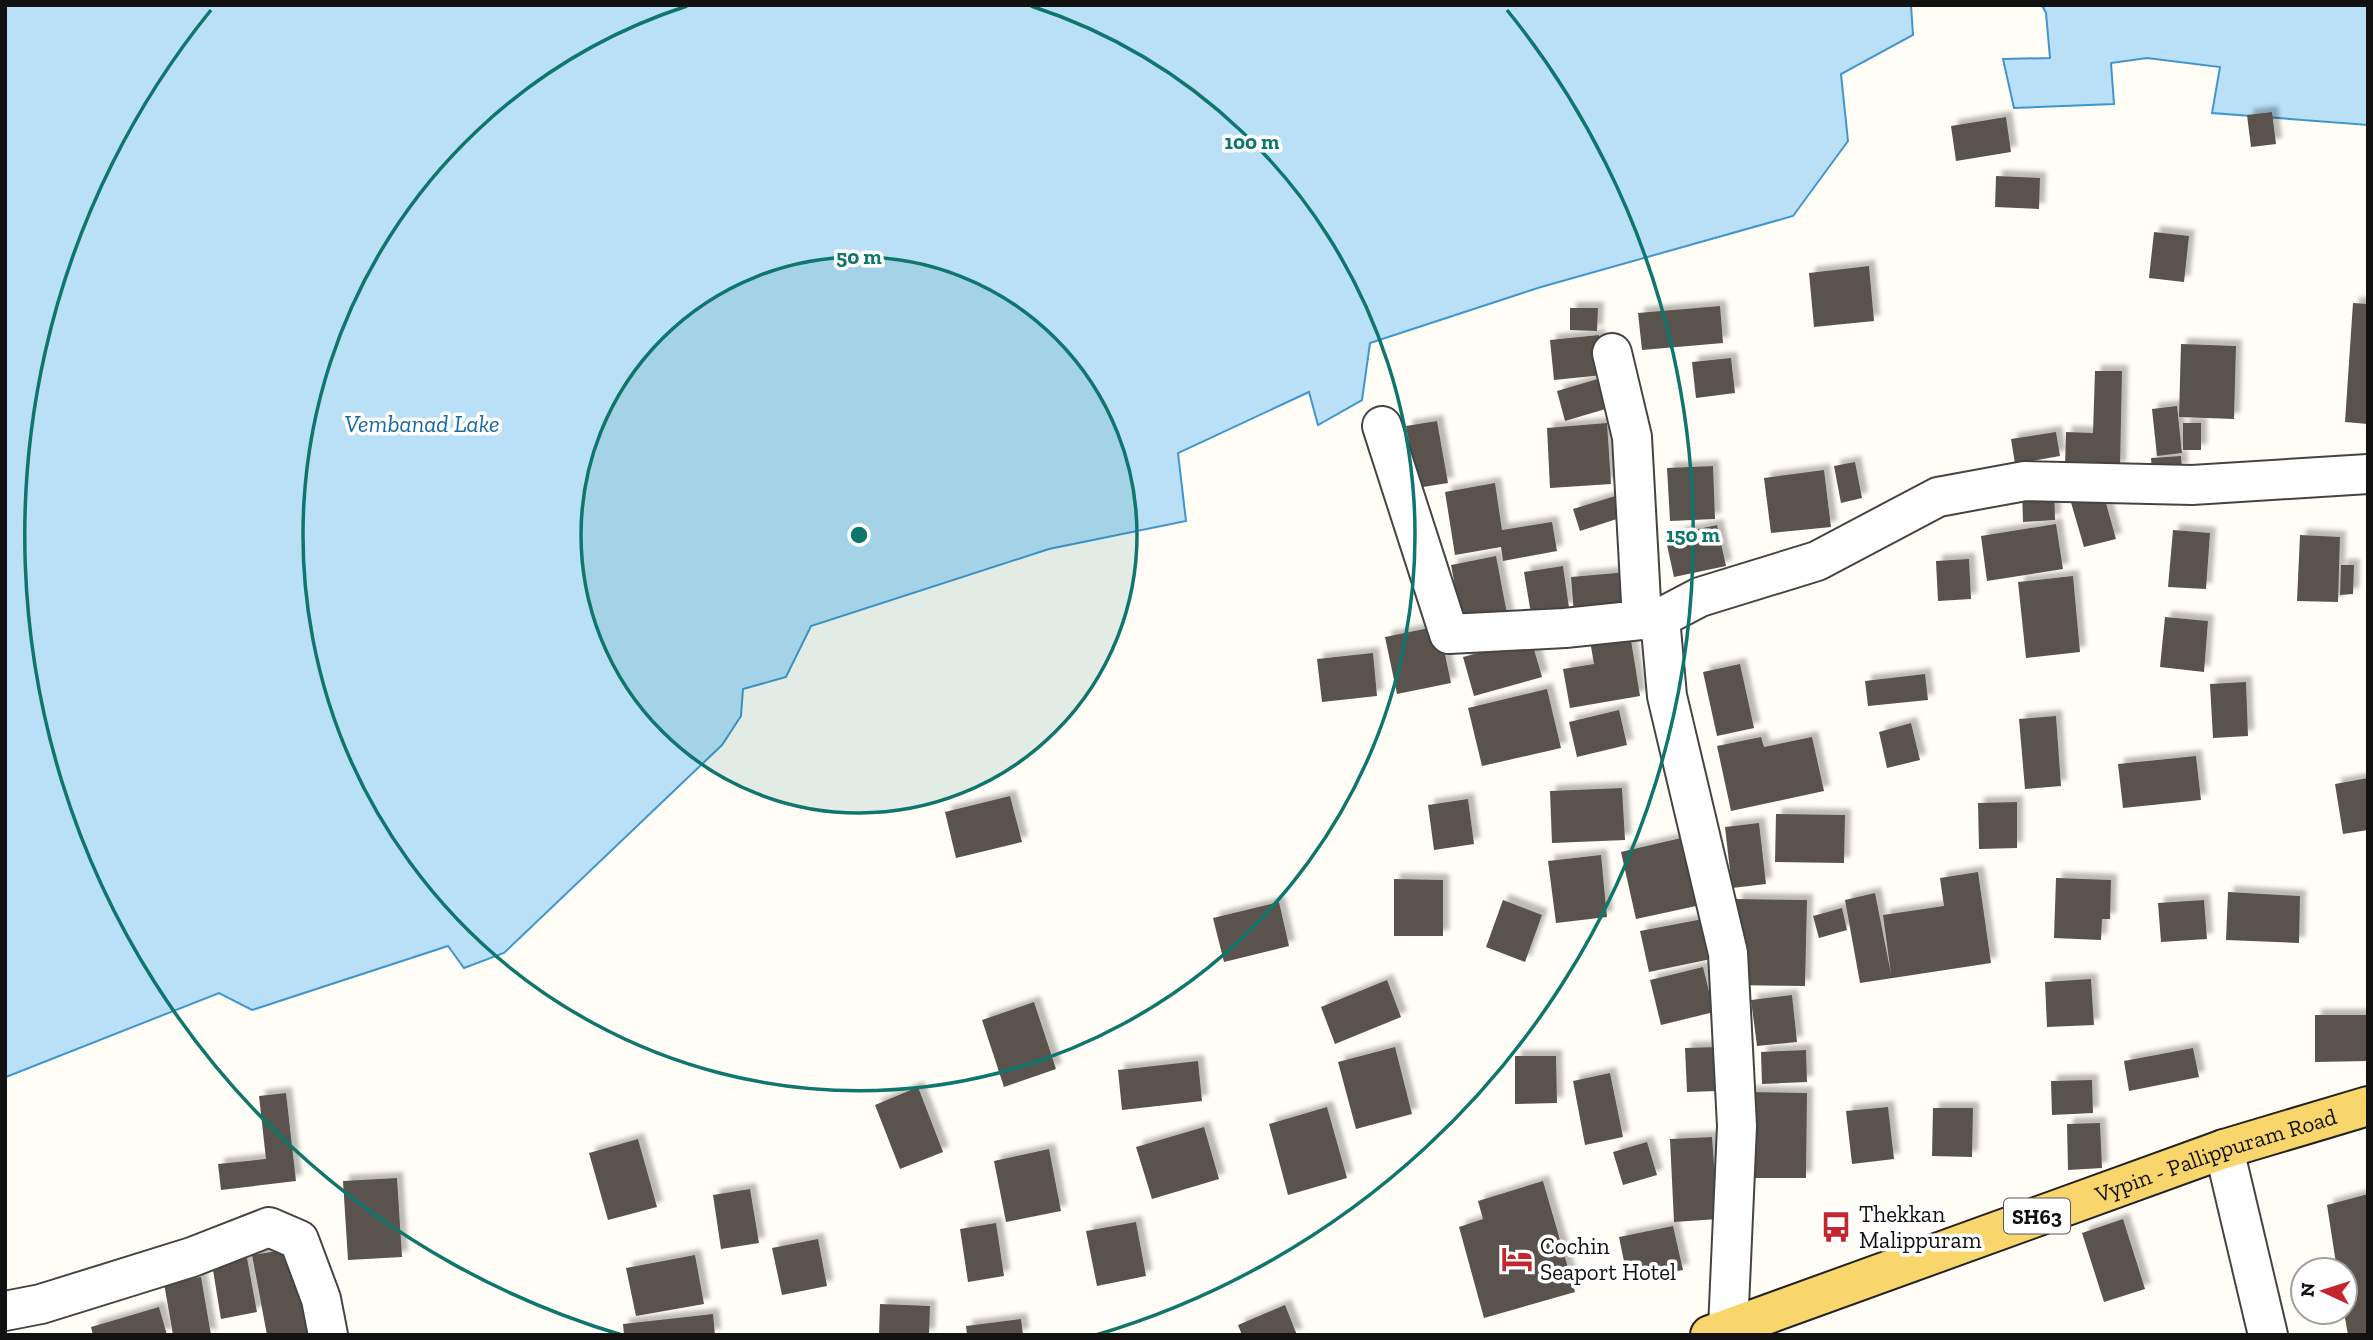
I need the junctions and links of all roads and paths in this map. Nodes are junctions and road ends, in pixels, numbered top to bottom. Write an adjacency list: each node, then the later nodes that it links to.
1 (1612, 353): 4 (street)
2 (1381, 426): 4 (street)
3 (2368, 474): 4 (street)
4 (1651, 619): 8 (street)
5 (2368, 1107): 6 (main road, Vypin - Pallippuram Road / SH63)
6 (2224, 1149): 8 (main road, Vypin - Pallippuram Road / SH63); 10 (street)
7 (5, 1311): 9 (street)
8 (1719, 1332)
9 (328, 1335)
10 (2268, 1335)

